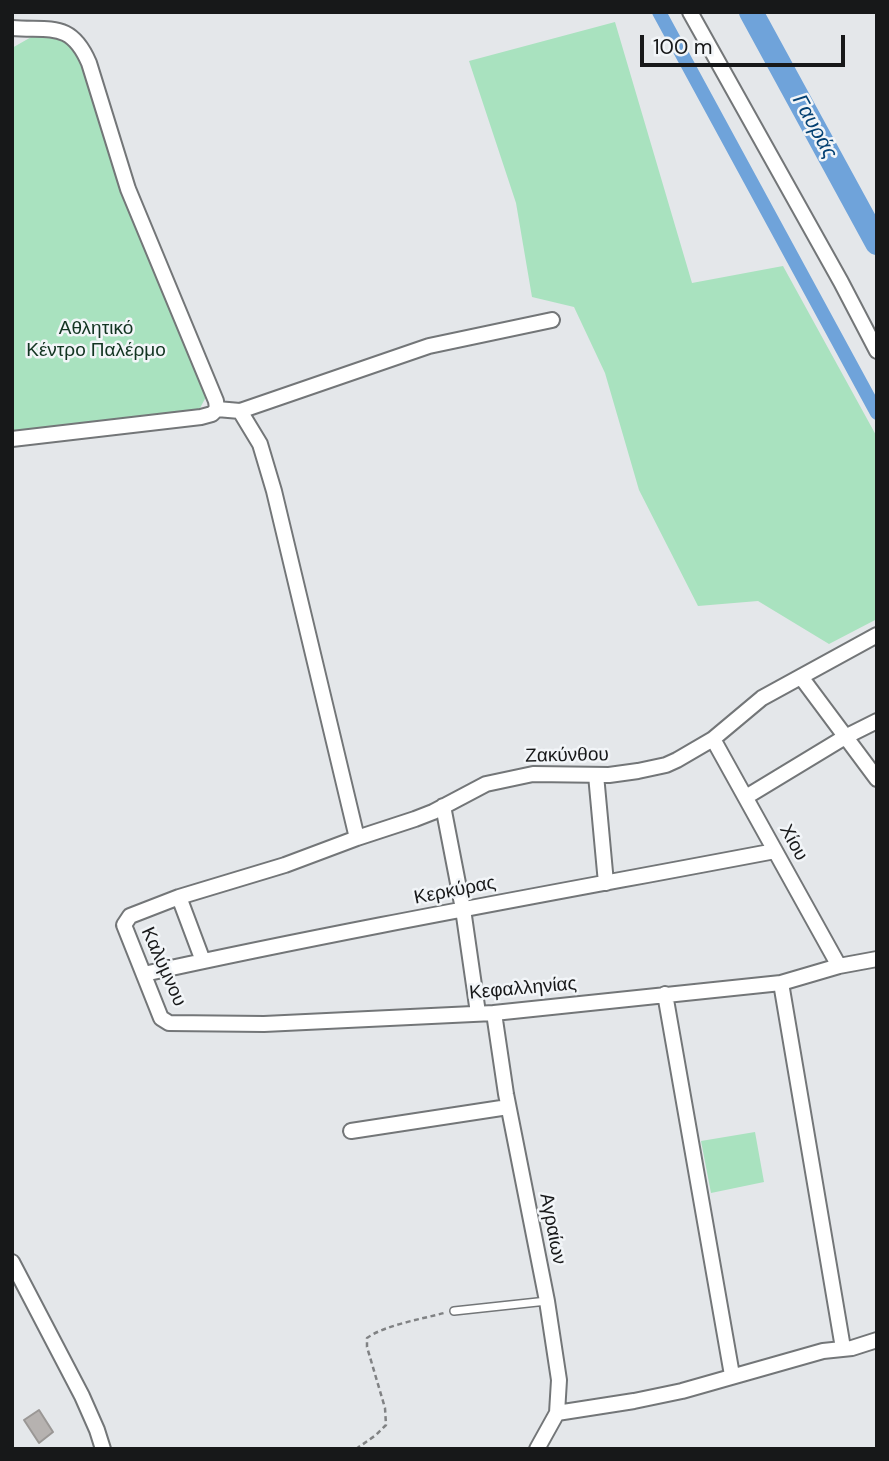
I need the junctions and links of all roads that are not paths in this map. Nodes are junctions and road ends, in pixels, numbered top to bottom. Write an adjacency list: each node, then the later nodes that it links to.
1 (691, 12): 4 (street)
2 (12, 28): 5 (street)
3 (552, 320): 6 (street)
4 (877, 351)
5 (217, 409): 6 (street); 7 (street)
6 (240, 411): 17 (street)
7 (12, 439)
8 (877, 635): 9 (street, Ζακύνθου)
9 (801, 677): 11 (street); 12 (street, Ζακύνθου)
10 (877, 721): 11 (street)
11 (845, 737): 14 (street); 15 (street)
12 (713, 739): 13 (street, Ζακύνθου); 15 (street, Χίου)
13 (596, 775): 16 (street, Ζακύνθου); 19 (street)
14 (877, 779)
15 (746, 797): 18 (street, Χίου)
16 (443, 806): 17 (street, Ζακύνθου); 21 (street)
17 (357, 838): 20 (street, Ζακύνθου)
18 (775, 851): 19 (street, Κερκύρας); 25 (street, Χίου)
19 (606, 883): 21 (street, Κερκύρας)
20 (179, 897): 22 (street, Ζακύνθου); 24 (street)
21 (463, 909): 24 (street, Κερκύρας); 29 (street)
22 (124, 925): 26 (street, Καλύμνου)
23 (877, 959): 25 (street, Κεφαλληνίας)
24 (203, 961): 26 (street, Κερκύρας)
25 (839, 966): 27 (street, Κεφαλληνίας)
26 (144, 974): 31 (street, Καλύμνου)
27 (781, 983): 28 (street, Κεφαλληνίας); 38 (street)
28 (665, 994): 30 (street, Κεφαλληνίας); 39 (street)
29 (478, 1013): 30 (street, Κεφαλληνίας); 31 (street, Κεφαλληνίας)
30 (494, 1013): 32 (street, Αγραίων)
31 (169, 1023)
32 (508, 1107): 33 (street); 35 (street, Αγραίων)
33 (351, 1131)
34 (12, 1262): 41 (street)
35 (547, 1301): 36 (lane); 40 (street, Αγραίων)
36 (454, 1311)
37 (877, 1340): 38 (street)
38 (843, 1348): 39 (street)
39 (732, 1376): 40 (street)
40 (557, 1413): 42 (street, Αγραίων)
41 (103, 1449)
42 (537, 1449)

